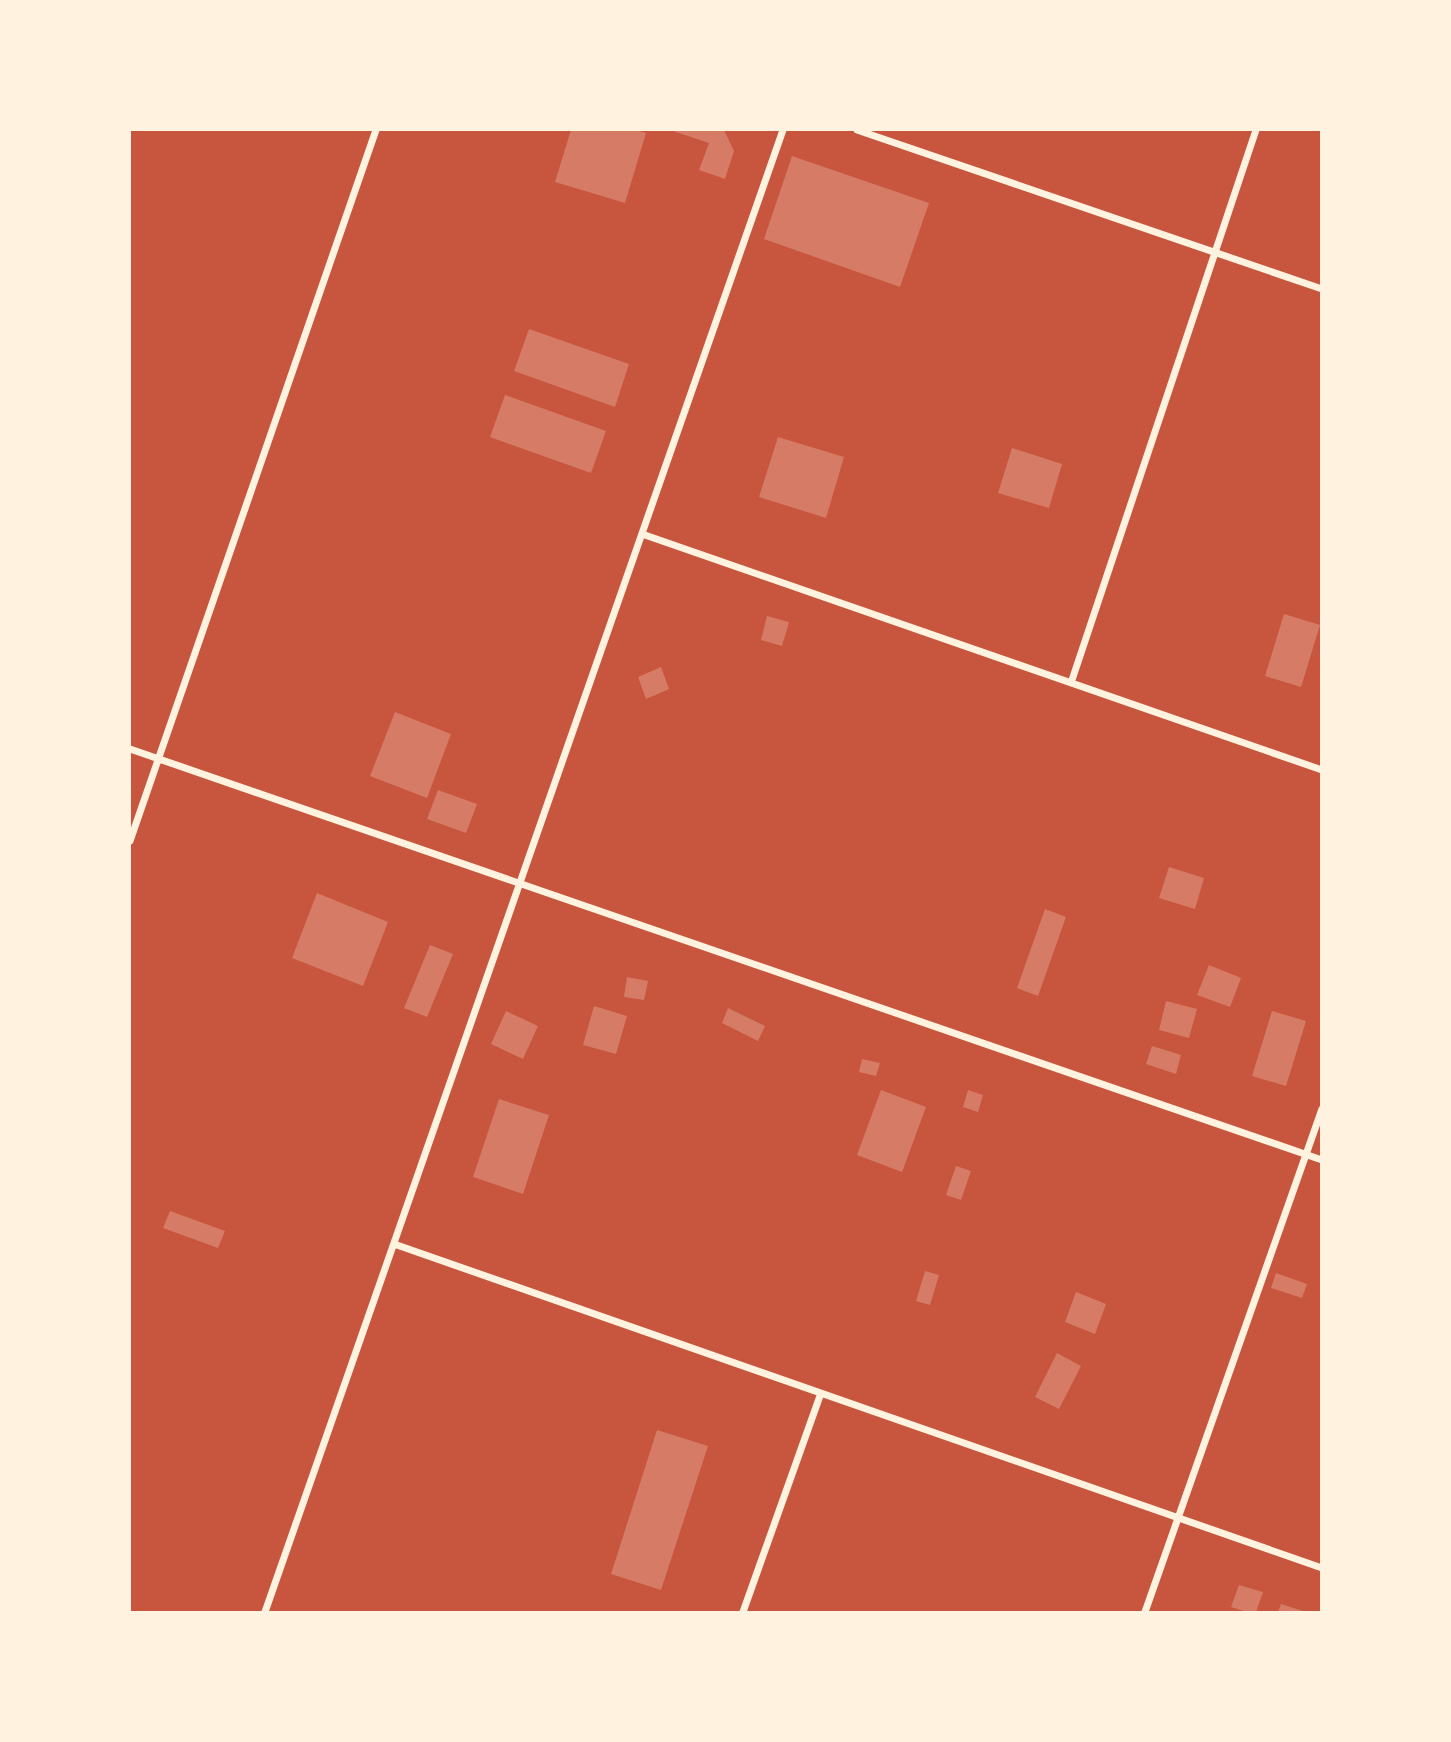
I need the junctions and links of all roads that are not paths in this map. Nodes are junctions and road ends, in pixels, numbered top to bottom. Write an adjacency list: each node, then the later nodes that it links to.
1 (376, 130): 10 (street)
2 (783, 130): 7 (street)
3 (857, 130): 5 (street)
4 (1256, 130): 5 (street)
5 (1214, 253): 6 (street); 8 (street)
6 (1321, 289)
7 (642, 534): 8 (street); 13 (street)
8 (1071, 683): 11 (street)
9 (130, 749): 10 (street)
10 (158, 759): 12 (street); 13 (street)
11 (1321, 770)
12 (130, 841)
13 (520, 883): 15 (street); 17 (street)
14 (1321, 1109): 15 (street)
15 (1306, 1155): 16 (street); 19 (street)
16 (1321, 1160)
17 (394, 1244): 18 (street); 21 (street)
18 (821, 1393): 19 (street); 22 (street)
19 (1178, 1518): 20 (street); 23 (street)
20 (1321, 1568)
21 (265, 1612)
22 (743, 1612)
23 (1146, 1612)

